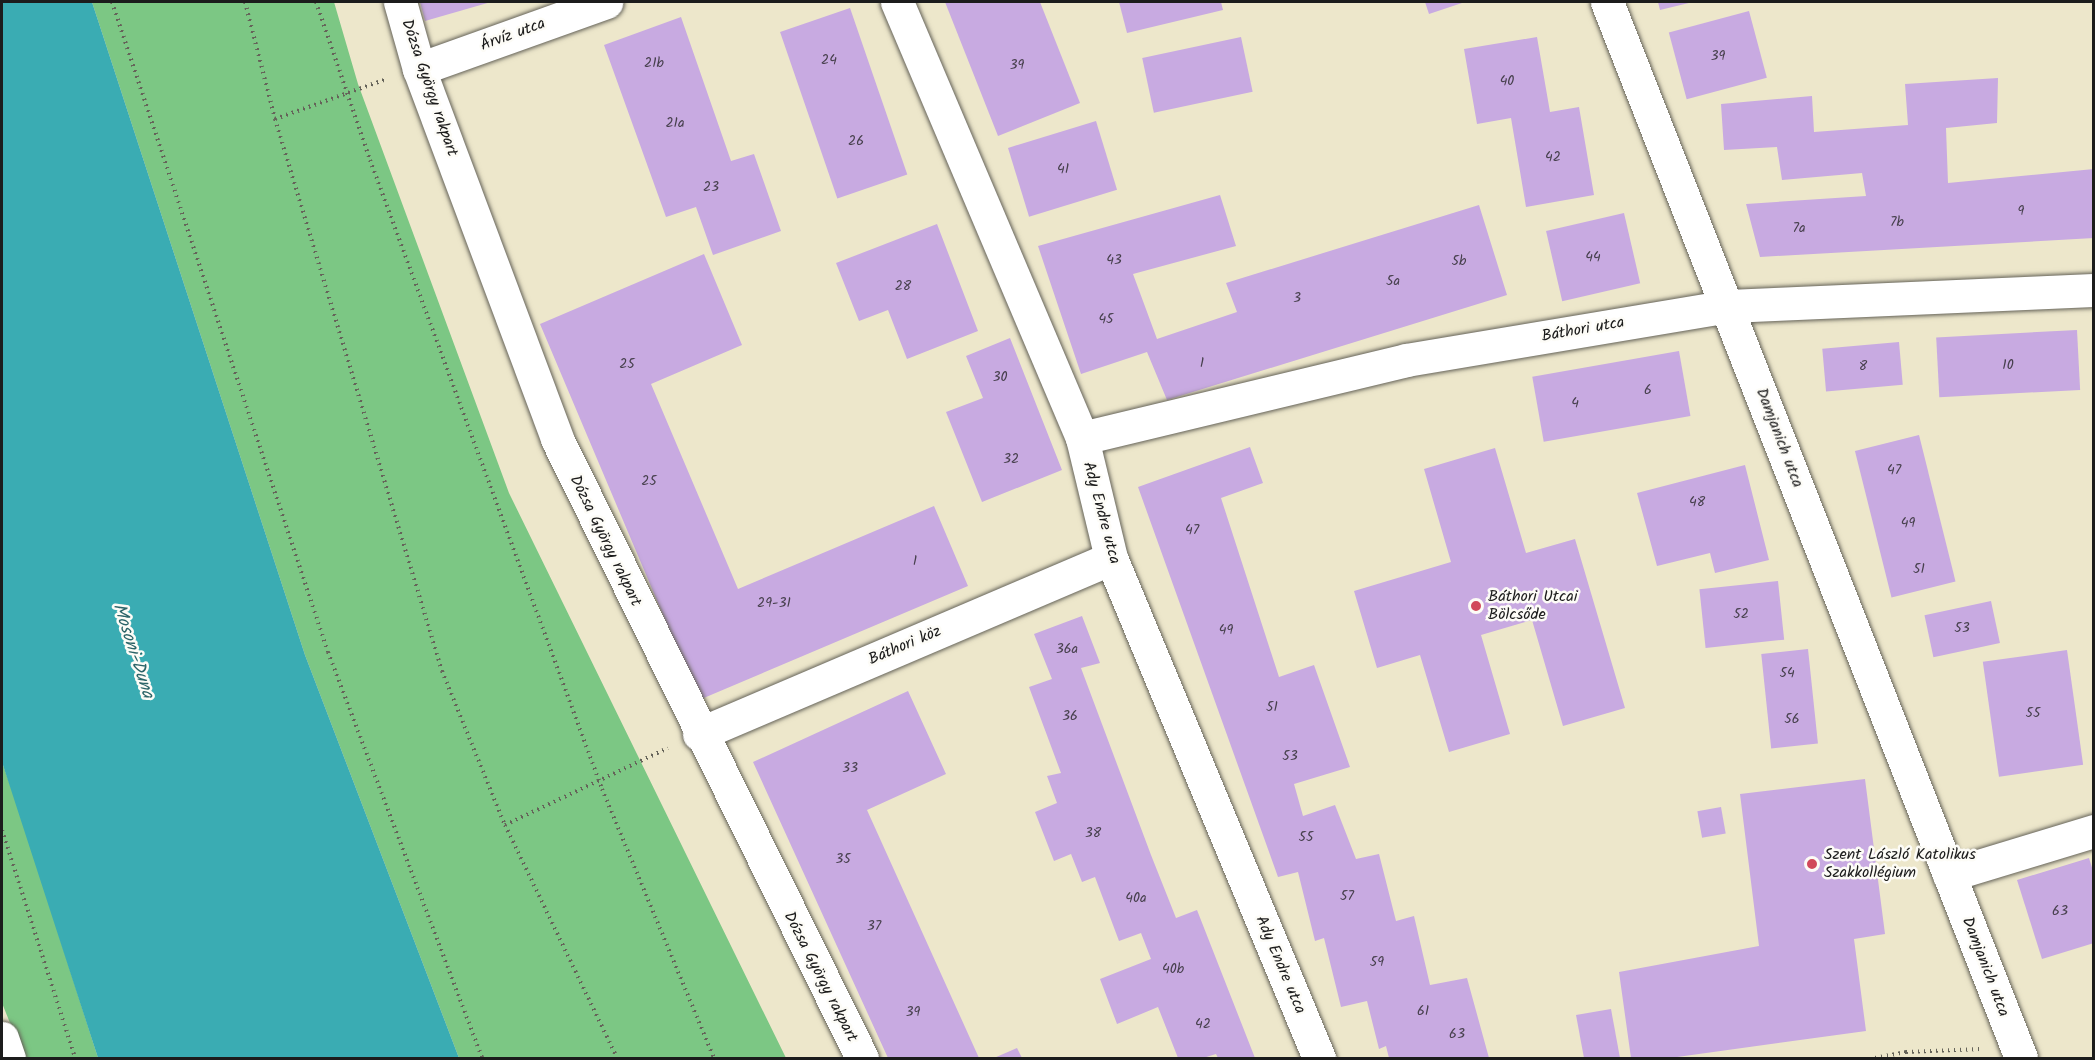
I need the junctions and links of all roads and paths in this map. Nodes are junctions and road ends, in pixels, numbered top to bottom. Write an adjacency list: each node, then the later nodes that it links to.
1 (112, 2): 25 (path)
2 (245, 2): 10 (path)
3 (316, 2): 9 (path)
4 (400, 2): 8 (street, Dózsa György rakpart)
5 (606, 2): 8 (street, Árvíz utca)
6 (897, 2): 13 (street, Ady Endre utca)
7 (1607, 2): 12 (street, Damjanich utca)
8 (419, 69): 9 (path); 15 (street, Dózsa György rakpart)
9 (348, 93): 10 (path); 16 (path)
10 (275, 119): 17 (path)
11 (2094, 290): 12 (street, Báthori utca)
12 (1728, 306): 13 (street, Báthori utca); 20 (street, Damjanich utca)
13 (1082, 438): 14 (street, Ady Endre utca)
14 (1111, 558): 15 (street, Báthori köz); 29 (street, Ady Endre utca)
15 (699, 734): 16 (path); 28 (street, Dózsa György rakpart)
16 (599, 778): 17 (path); 27 (path)
17 (506, 825): 26 (path)
18 (2, 830): 24 (path)
19 (2094, 831): 20 (street)
20 (1949, 875): 22 (street, Damjanich utca)
21 (2, 1038): 23 (street)
22 (2019, 1053): 30 (path)
23 (9, 1059)
24 (75, 1059)
25 (482, 1059)
26 (617, 1059)
27 (714, 1059)
28 (862, 1059)
29 (1319, 1059)
30 (1875, 1059)

